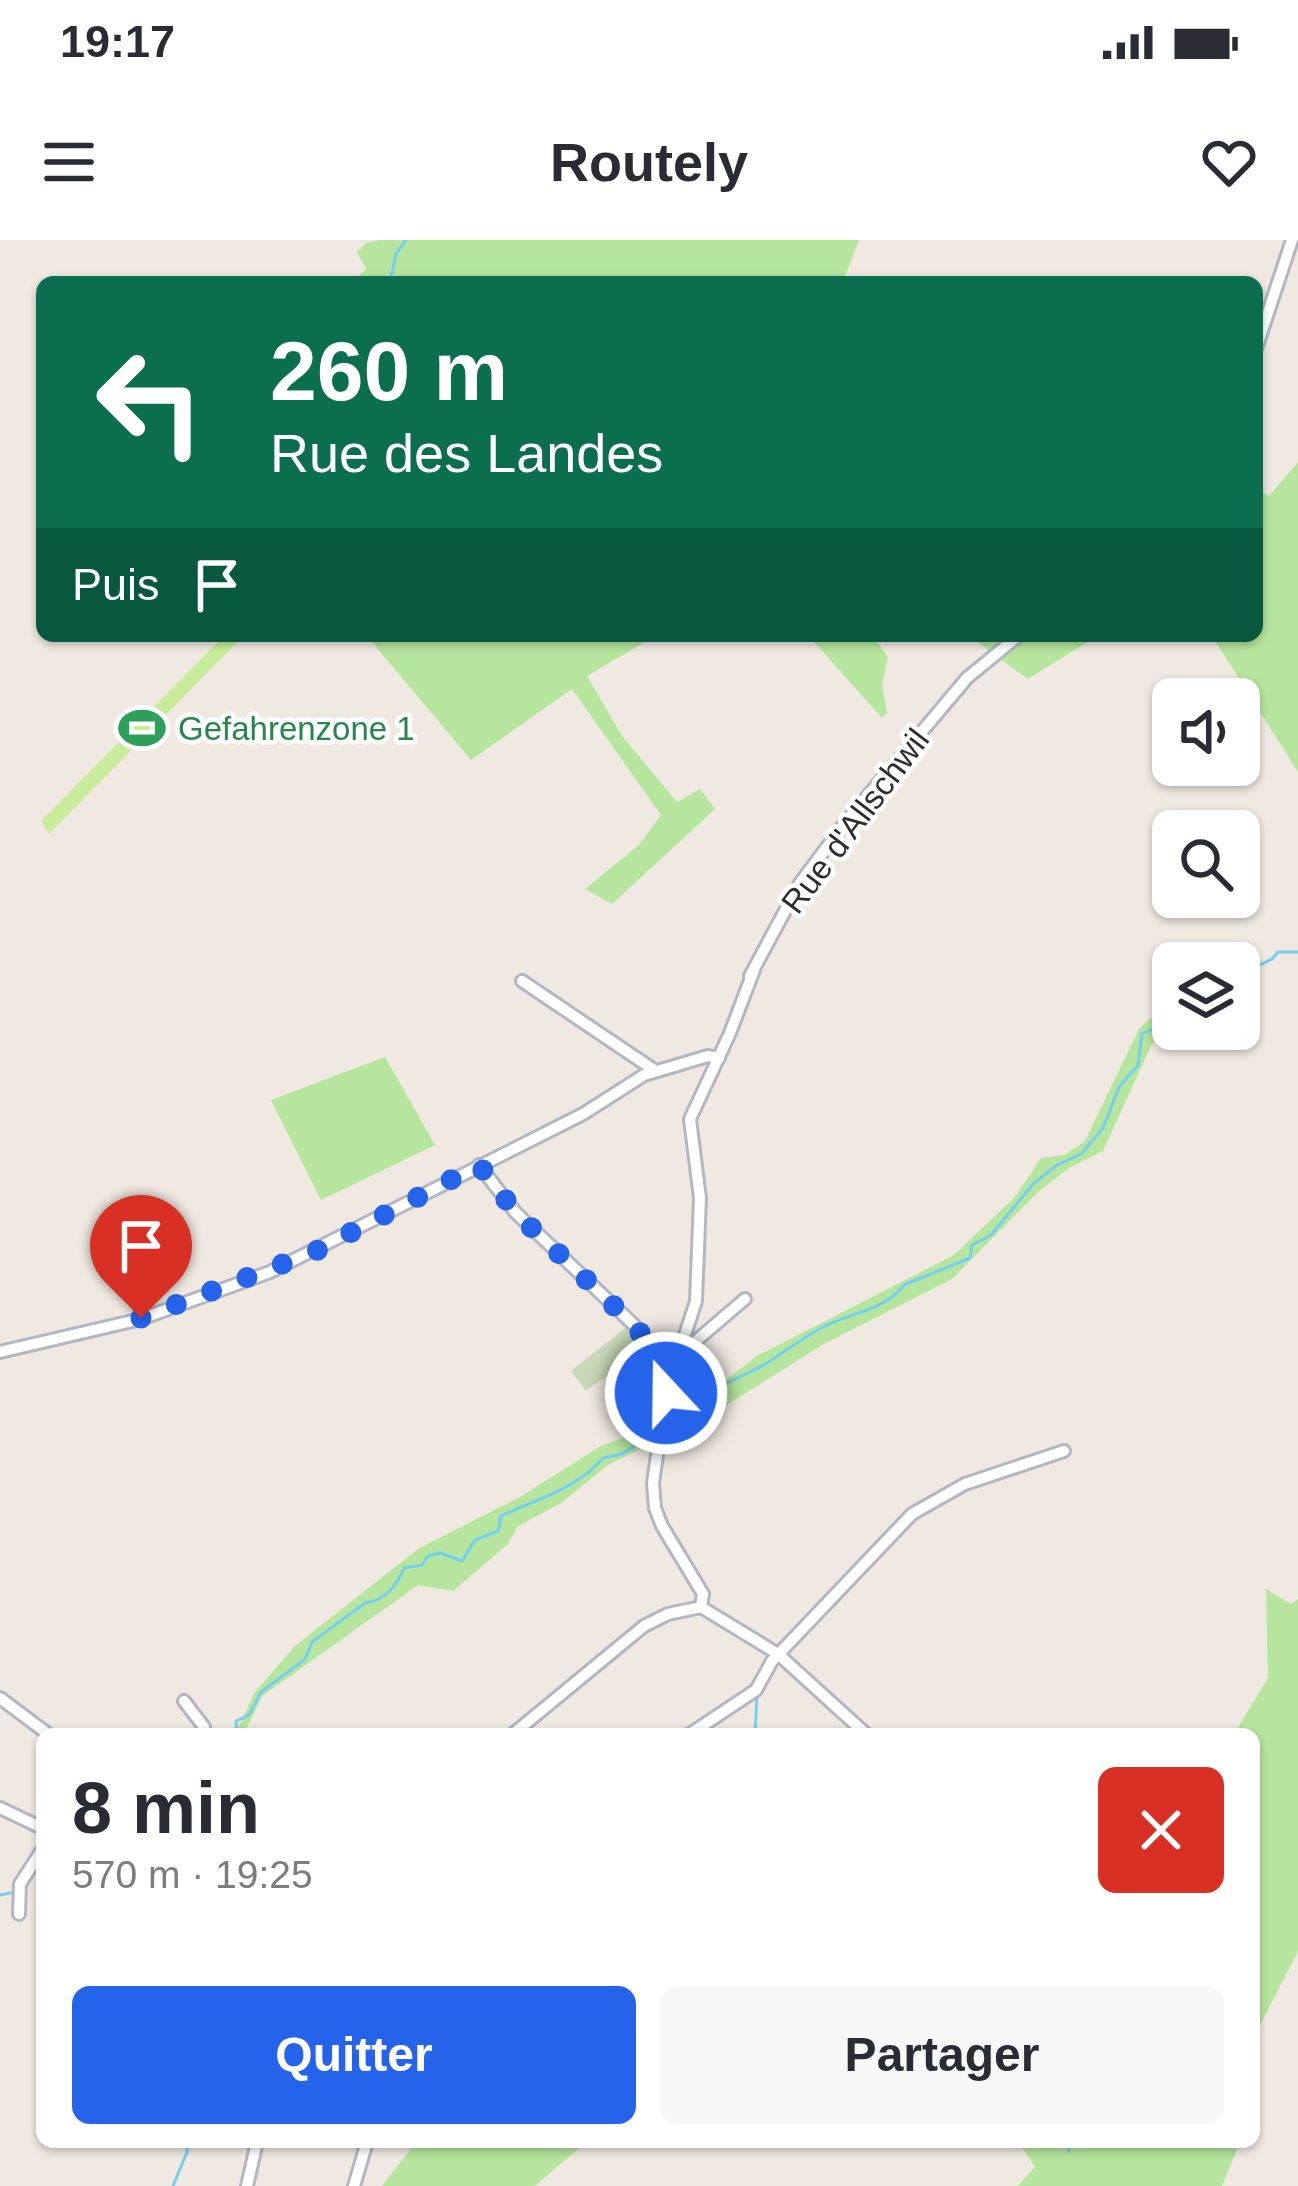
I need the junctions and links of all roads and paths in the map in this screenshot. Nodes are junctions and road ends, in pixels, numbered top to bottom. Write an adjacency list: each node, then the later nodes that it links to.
1 (1292, 240): 2 (street)
2 (1263, 328)
3 (1011, 642): 5 (street, Rue d'Allschwil)
4 (522, 981): 6 (street)
5 (719, 1058): 6 (street); 10 (street, Rue d'Allschwil)
6 (654, 1070): 7 (street)
7 (479, 1165): 9 (street); 11 (street)
8 (746, 1299): 10 (street)
9 (0, 1352)
10 (680, 1354): 11 (street, Rue d'Allschwil)
11 (672, 1372): 13 (street, Rue d'Allschwil)
12 (1064, 1450): 14 (street)
13 (701, 1607): 14 (street); 19 (street)
14 (778, 1654): 20 (street); 21 (street)
15 (0, 1698): 17 (street)
16 (184, 1701): 18 (street)
17 (40, 1728)
18 (203, 1728)
19 (520, 1728)
20 (699, 1728)
21 (859, 1728)
22 (0, 1808): 23 (street)
23 (36, 1825)
24 (36, 1859): 25 (street)
25 (19, 1914)
26 (255, 2148): 28 (street)
27 (365, 2148): 29 (street)
28 (248, 2186)
29 (354, 2186)

